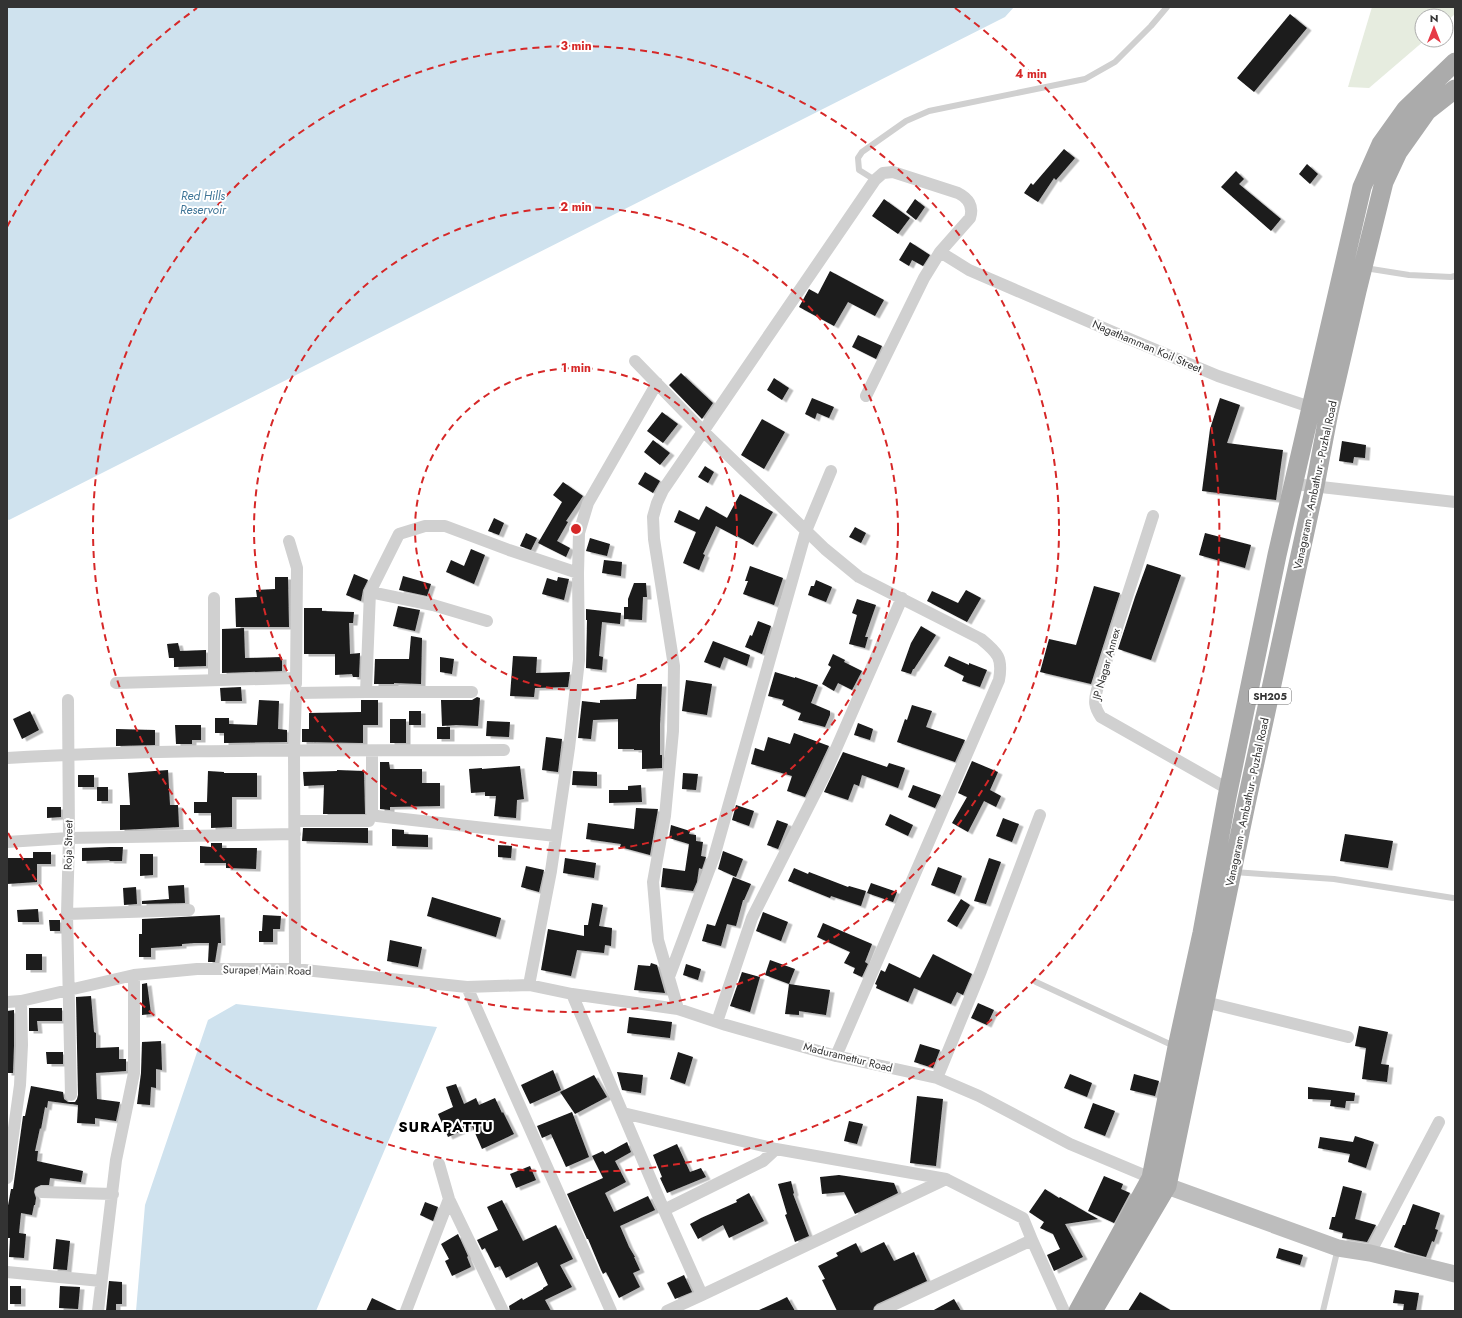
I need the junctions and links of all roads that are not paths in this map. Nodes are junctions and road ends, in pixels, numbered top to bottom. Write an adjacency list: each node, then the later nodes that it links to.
1 (1167, 7): 4 (lane)
2 (1455, 62): 6 (main road)
3 (1455, 89): 6 (main road, Vanagaram - Ambathur - Puzhal Road / SH205)
4 (875, 180): 5 (street); 12 (street)
5 (940, 252): 10 (street); 11 (street, Nagathamman Koil Street)
6 (1353, 267): 7 (lane); 11 (main road, Vanagaram - Ambathur - Puzhal Road / SH205)
7 (1455, 276)
8 (635, 361): 9 (street)
9 (657, 383): 12 (street); 20 (street)
10 (866, 396)
11 (1320, 409): 14 (main road); 15 (main road, Vanagaram - Ambathur - Puzhal Road / SH205)
12 (703, 431): 18 (street); 50 (street)
13 (831, 471): 18 (street)
14 (1294, 484): 15 (street); 37 (main road)
15 (1315, 486): 16 (street); 44 (main road, Vanagaram - Ambathur - Puzhal Road / SH205)
16 (1455, 502)
17 (1153, 516): 37 (street, JP Nagar Annex)
18 (806, 530): 23 (street); 50 (street)
19 (289, 541): 25 (street)
20 (578, 573): 21 (street); 41 (street)
21 (370, 592): 24 (street); 28 (street)
22 (214, 598): 26 (street)
23 (902, 598): 60 (street); 63 (street)
24 (487, 620)
25 (296, 678): 26 (street); 30 (street)
26 (214, 680): 27 (street)
27 (116, 683)
28 (366, 692): 29 (street); 30 (street)
29 (472, 692)
30 (296, 693): 33 (street)
31 (68, 700): 35 (street, Roja Street)
32 (504, 750): 34 (street)
33 (294, 751): 34 (street); 35 (street); 40 (street)
34 (372, 751): 41 (street)
35 (68, 754): 36 (street); 42 (street, Roja Street)
36 (7, 758)
37 (1228, 789): 62 (main road)
38 (1040, 815): 64 (street)
39 (369, 821): 40 (street)
40 (295, 827): 42 (street); 48 (street)
41 (556, 836): 52 (street)
42 (69, 838): 43 (street); 47 (street, Roja Street)
43 (7, 842)
44 (1232, 872): 45 (lane); 58 (main road, Vanagaram - Ambathur - Puzhal Road / SH205)
45 (1453, 898)
46 (189, 910): 47 (street)
47 (67, 914): 54 (street, Roja Street)
48 (295, 969): 49 (street, Surapet Main Road); 53 (street, Surapet Main Road)
49 (134, 976): 54 (street, Surapet Main Road); 74 (street)
50 (669, 977): 59 (street)
51 (1036, 982): 62 (lane)
52 (529, 985): 53 (street, Surapet Main Road); 55 (street, Maduramettur Road)
53 (467, 987): 87 (street)
54 (69, 990): 56 (street, Surapet Main Road); 65 (street, Roja Street)
55 (572, 994): 59 (street, Maduramettur Road); 66 (street)
56 (21, 1001): 57 (street, Surapet Main Road); 70 (street)
57 (7, 1002)
58 (1205, 1002): 61 (street); 72 (main road, Vanagaram - Ambathur - Puzhal Road / SH205)
59 (678, 1009): 60 (street, Maduramettur Road)
60 (716, 1022): 63 (street, Maduramettur Road)
61 (1348, 1037)
62 (1177, 1047): 72 (main road)
63 (836, 1056): 64 (street, Maduramettur Road)
64 (938, 1078): 72 (street, Maduramettur Road)
65 (71, 1095)
66 (623, 1113): 68 (street); 76 (street)
67 (1439, 1122): 79 (street)
68 (776, 1149): 71 (street); 76 (street)
69 (439, 1164): 75 (street)
70 (7, 1178)
71 (946, 1179): 77 (street); 83 (street)
72 (1159, 1182): 78 (main road); 91 (main road); 92 (main road, Vanagaram - Ambathur - Puzhal Road / SH205)
73 (41, 1192): 74 (street)
74 (113, 1194): 82 (street)
75 (449, 1199): 85 (street); 86 (street)
76 (664, 1210): 83 (street)
77 (1032, 1240): 89 (street); 90 (street)
78 (1338, 1248): 79 (main road); 93 (lane)
79 (1370, 1253): 81 (main road)
80 (7, 1272): 82 (street)
81 (1455, 1274)
82 (101, 1281): 84 (street)
83 (702, 1295): 88 (street)
84 (98, 1311)
85 (406, 1311)
86 (503, 1311)
87 (611, 1311)
88 (667, 1311)
89 (880, 1311)
90 (1064, 1311)
91 (1078, 1311)
92 (1093, 1311)
93 (1323, 1311)

